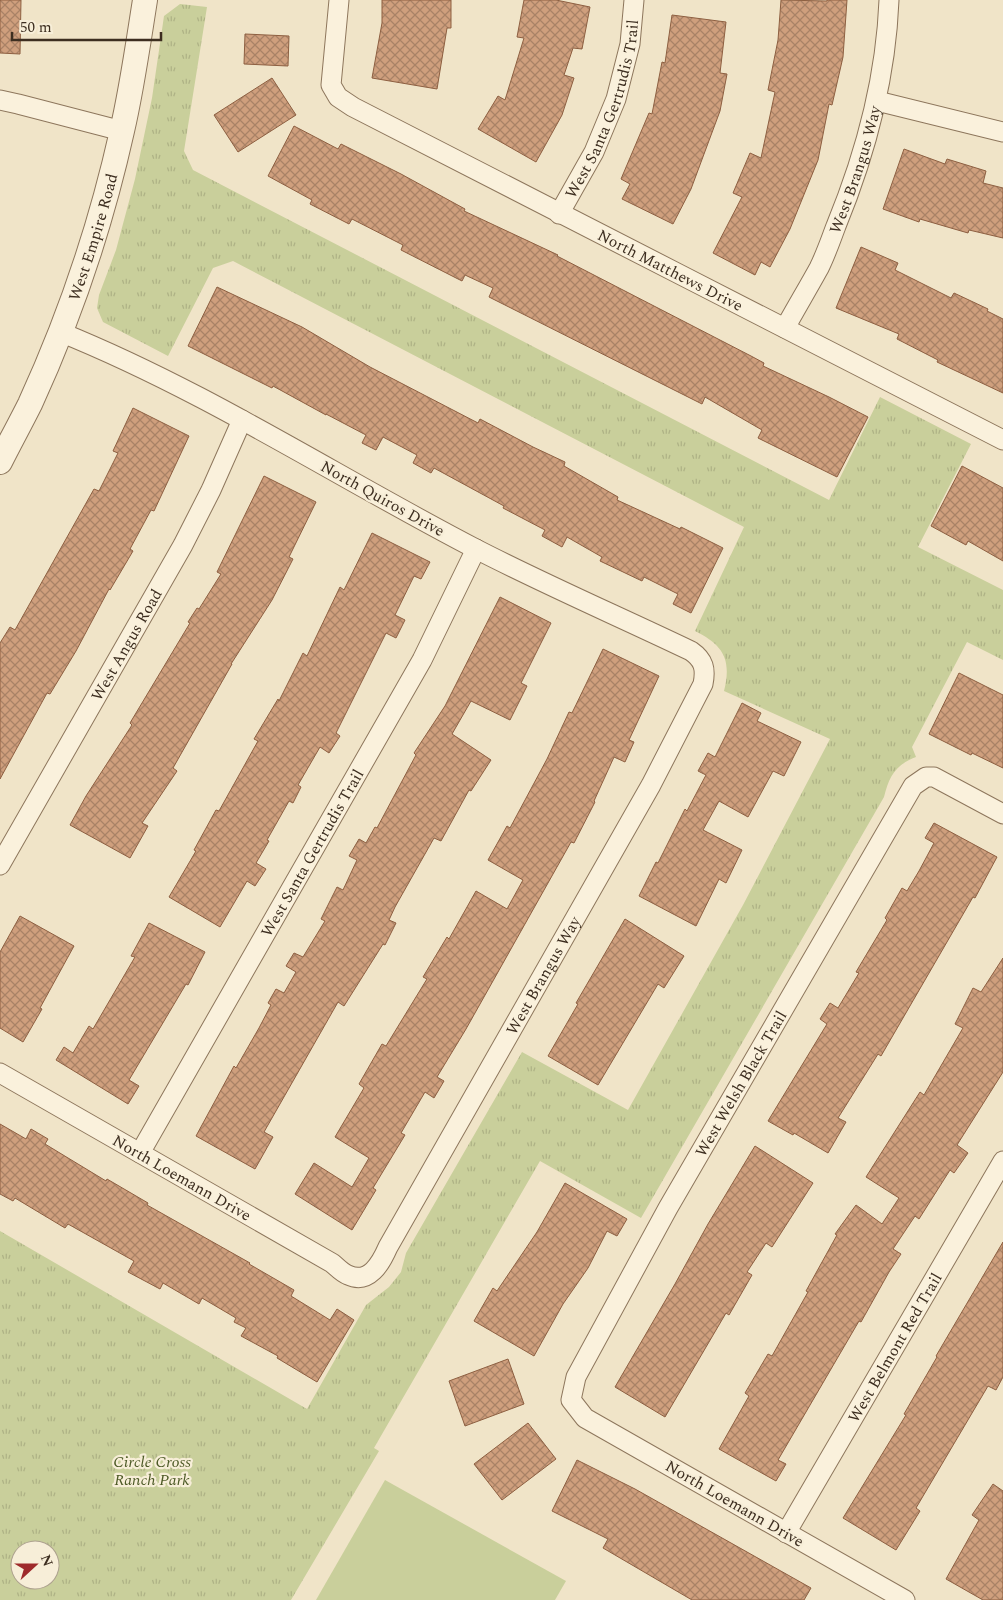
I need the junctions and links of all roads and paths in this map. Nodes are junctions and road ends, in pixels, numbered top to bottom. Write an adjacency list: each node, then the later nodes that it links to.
1 (145, 0): 7 (street, West Empire Road)
2 (339, 0): 9 (street, North Matthews Drive)
3 (634, 0): 9 (street, West Santa Gertrudis Trail)
4 (889, 0): 6 (street, West Brangus Way)
5 (0, 100): 7 (street)
6 (877, 101): 8 (street); 10 (street, West Brangus Way)
7 (122, 131): 11 (street, West Empire Road)
8 (1003, 132)
9 (559, 214): 10 (street, North Matthews Drive)
10 (785, 328): 13 (street, North Matthews Drive)
11 (60, 332): 12 (street, North Quiros Drive); 14 (street, West Empire Road)
12 (242, 420): 15 (street, North Quiros Drive); 18 (street, West Angus Road)
13 (1003, 440)
14 (0, 462)
15 (476, 549): 16 (street, North Quiros Drive); 20 (street, West Santa Gertrudis Trail)
16 (704, 664): 22 (street, West Brangus Way)
17 (1003, 814): 23 (street, West Welsh Black Trail)
18 (3, 852)
19 (0, 1072): 20 (street, North Loemann Drive)
20 (140, 1153): 22 (street, North Loemann Drive)
21 (1003, 1161): 24 (street, West Belmont Red Trail)
22 (365, 1275)
23 (571, 1400): 24 (street, North Loemann Drive)
24 (786, 1533): 25 (street, North Loemann Drive)
25 (905, 1600)

